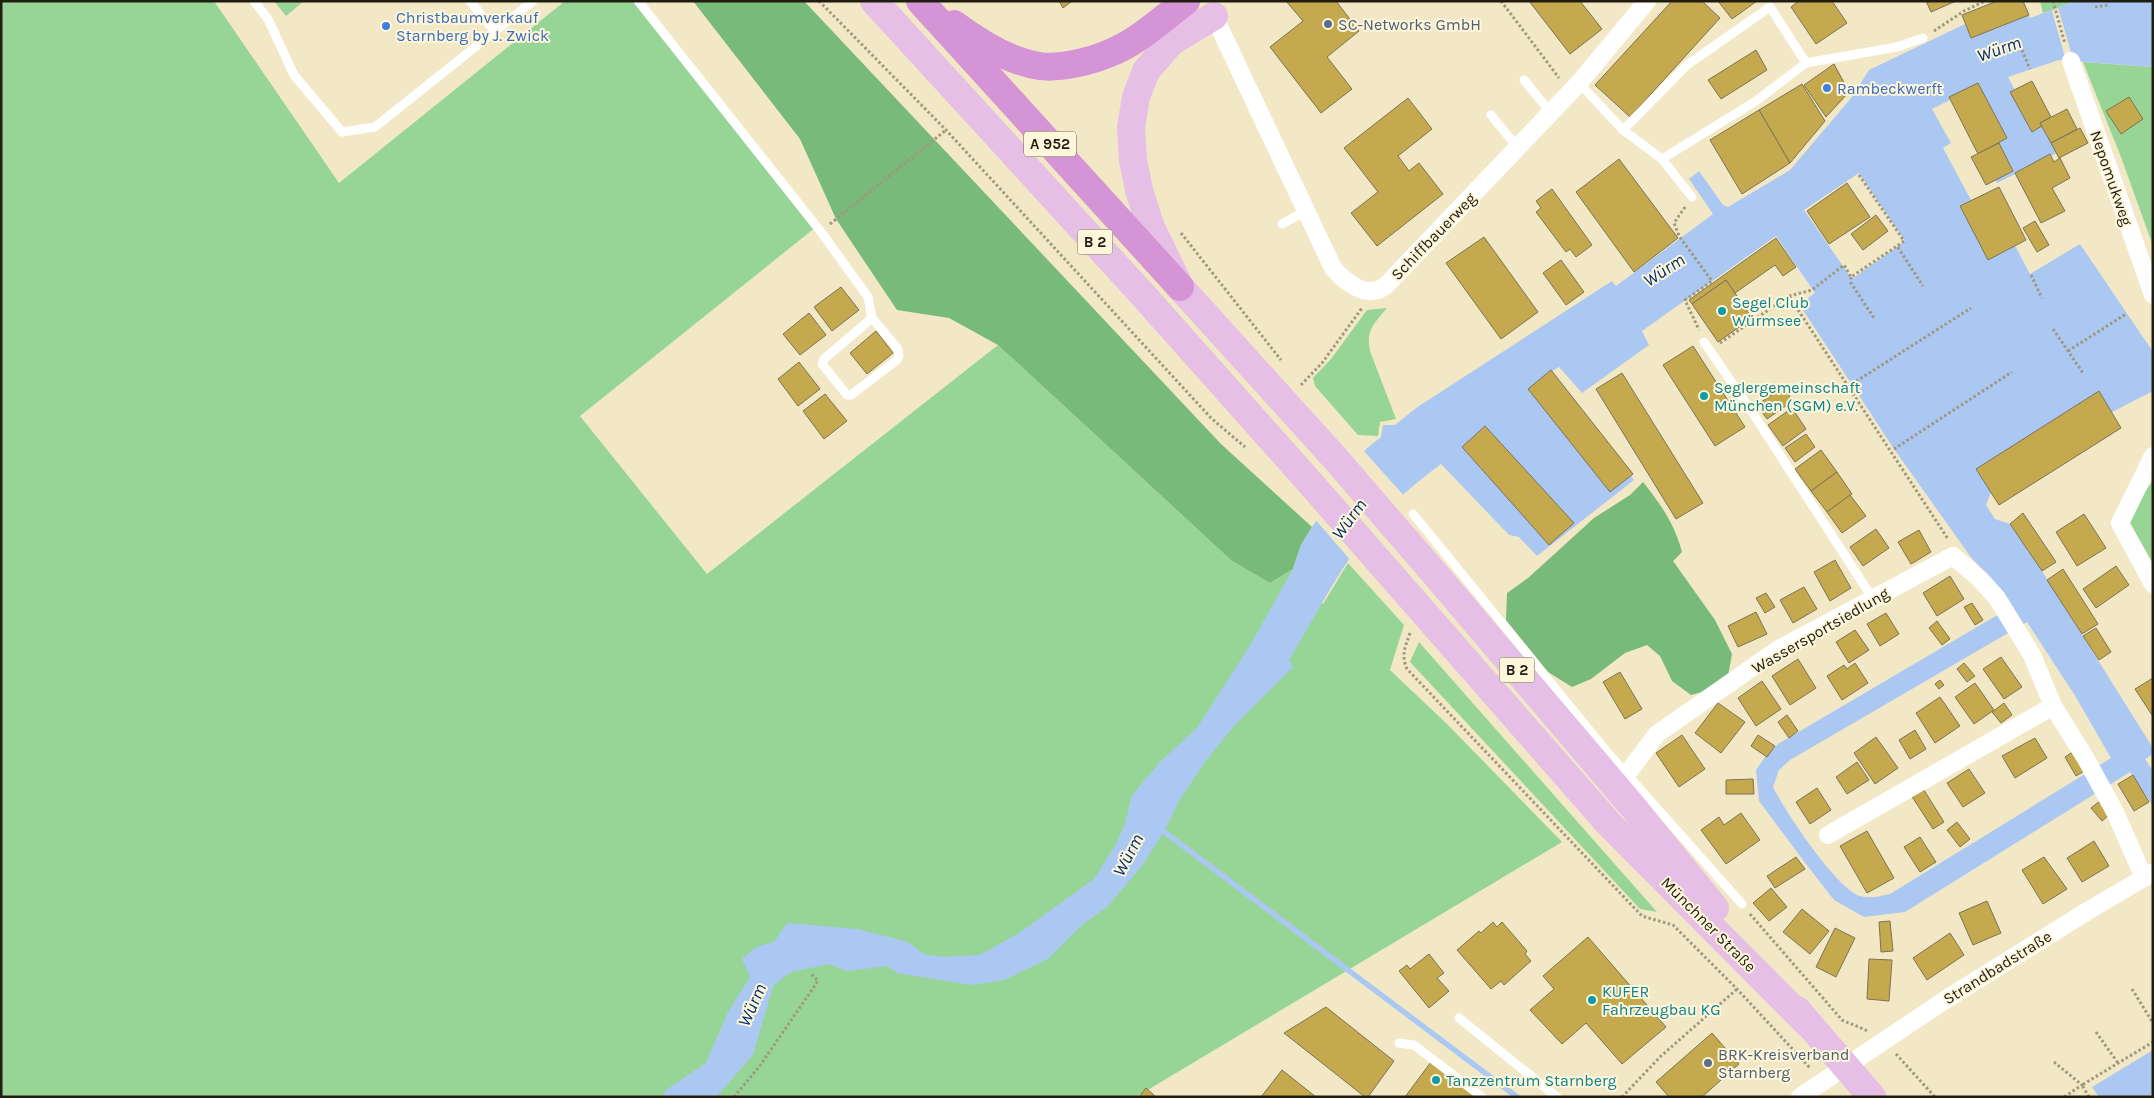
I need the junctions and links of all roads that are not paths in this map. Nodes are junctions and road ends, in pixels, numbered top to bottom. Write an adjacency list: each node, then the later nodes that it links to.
1 (254, 1): 13 (lane)
2 (470, 1): 13 (lane)
3 (533, 1): 13 (lane)
4 (638, 1): 29 (lane)
5 (874, 1): 41 (main road, Münchner Straße / B 2)
6 (920, 1): 27 (highway, A 952)
7 (925, 1): 8 (highway)
8 (1186, 1)
9 (1647, 1): 18 (street, Schiffbauerweg)
10 (1778, 1): 11 (lane)
11 (1770, 8): 16 (lane); 21 (lane)
12 (1214, 16): 25 (street); 27 (main road)
13 (495, 32)
14 (1923, 38): 16 (lane)
15 (2071, 62): 28 (street, Nepomukweg)
16 (1806, 64): 23 (lane)
17 (1524, 80): 19 (lane)
18 (1574, 88): 19 (street, Schiffbauerweg); 21 (lane)
19 (1551, 113): 22 (street, Schiffbauerweg)
20 (1491, 115): 22 (lane)
21 (1624, 130): 23 (lane)
22 (1518, 148): 25 (street, Schiffbauerweg)
23 (1662, 159): 24 (lane)
24 (1692, 197)
25 (1307, 210): 26 (lane)
26 (1282, 224)
27 (1180, 287): 32 (main road, B 2)
28 (2153, 295)
29 (872, 318): 29 (lane)
30 (1704, 342): 34 (lane)
31 (2153, 456): 33 (street)
32 (1407, 524): 36 (lane); 41 (main road, Münchner Straße / B 2)
33 (2153, 584)
34 (1873, 599): 35 (street, Wassersportsiedlung); 36 (street, Wassersportsiedlung)
35 (2053, 706): 37 (street); 38 (street)
36 (1627, 774): 39 (lane)
37 (1828, 835)
38 (2148, 876): 43 (street, Strandbadstraße)
39 (1742, 904)
40 (1459, 1018): 45 (lane)
41 (1808, 1024): 43 (main road, Münchner Straße / B 2)
42 (1399, 1043): 44 (lane)
43 (1846, 1068): 46 (street, Strandbadstraße); 47 (main road, Münchner Straße / B 2)
44 (1482, 1097)
45 (1558, 1097)
46 (1800, 1097)
47 (1872, 1097)

